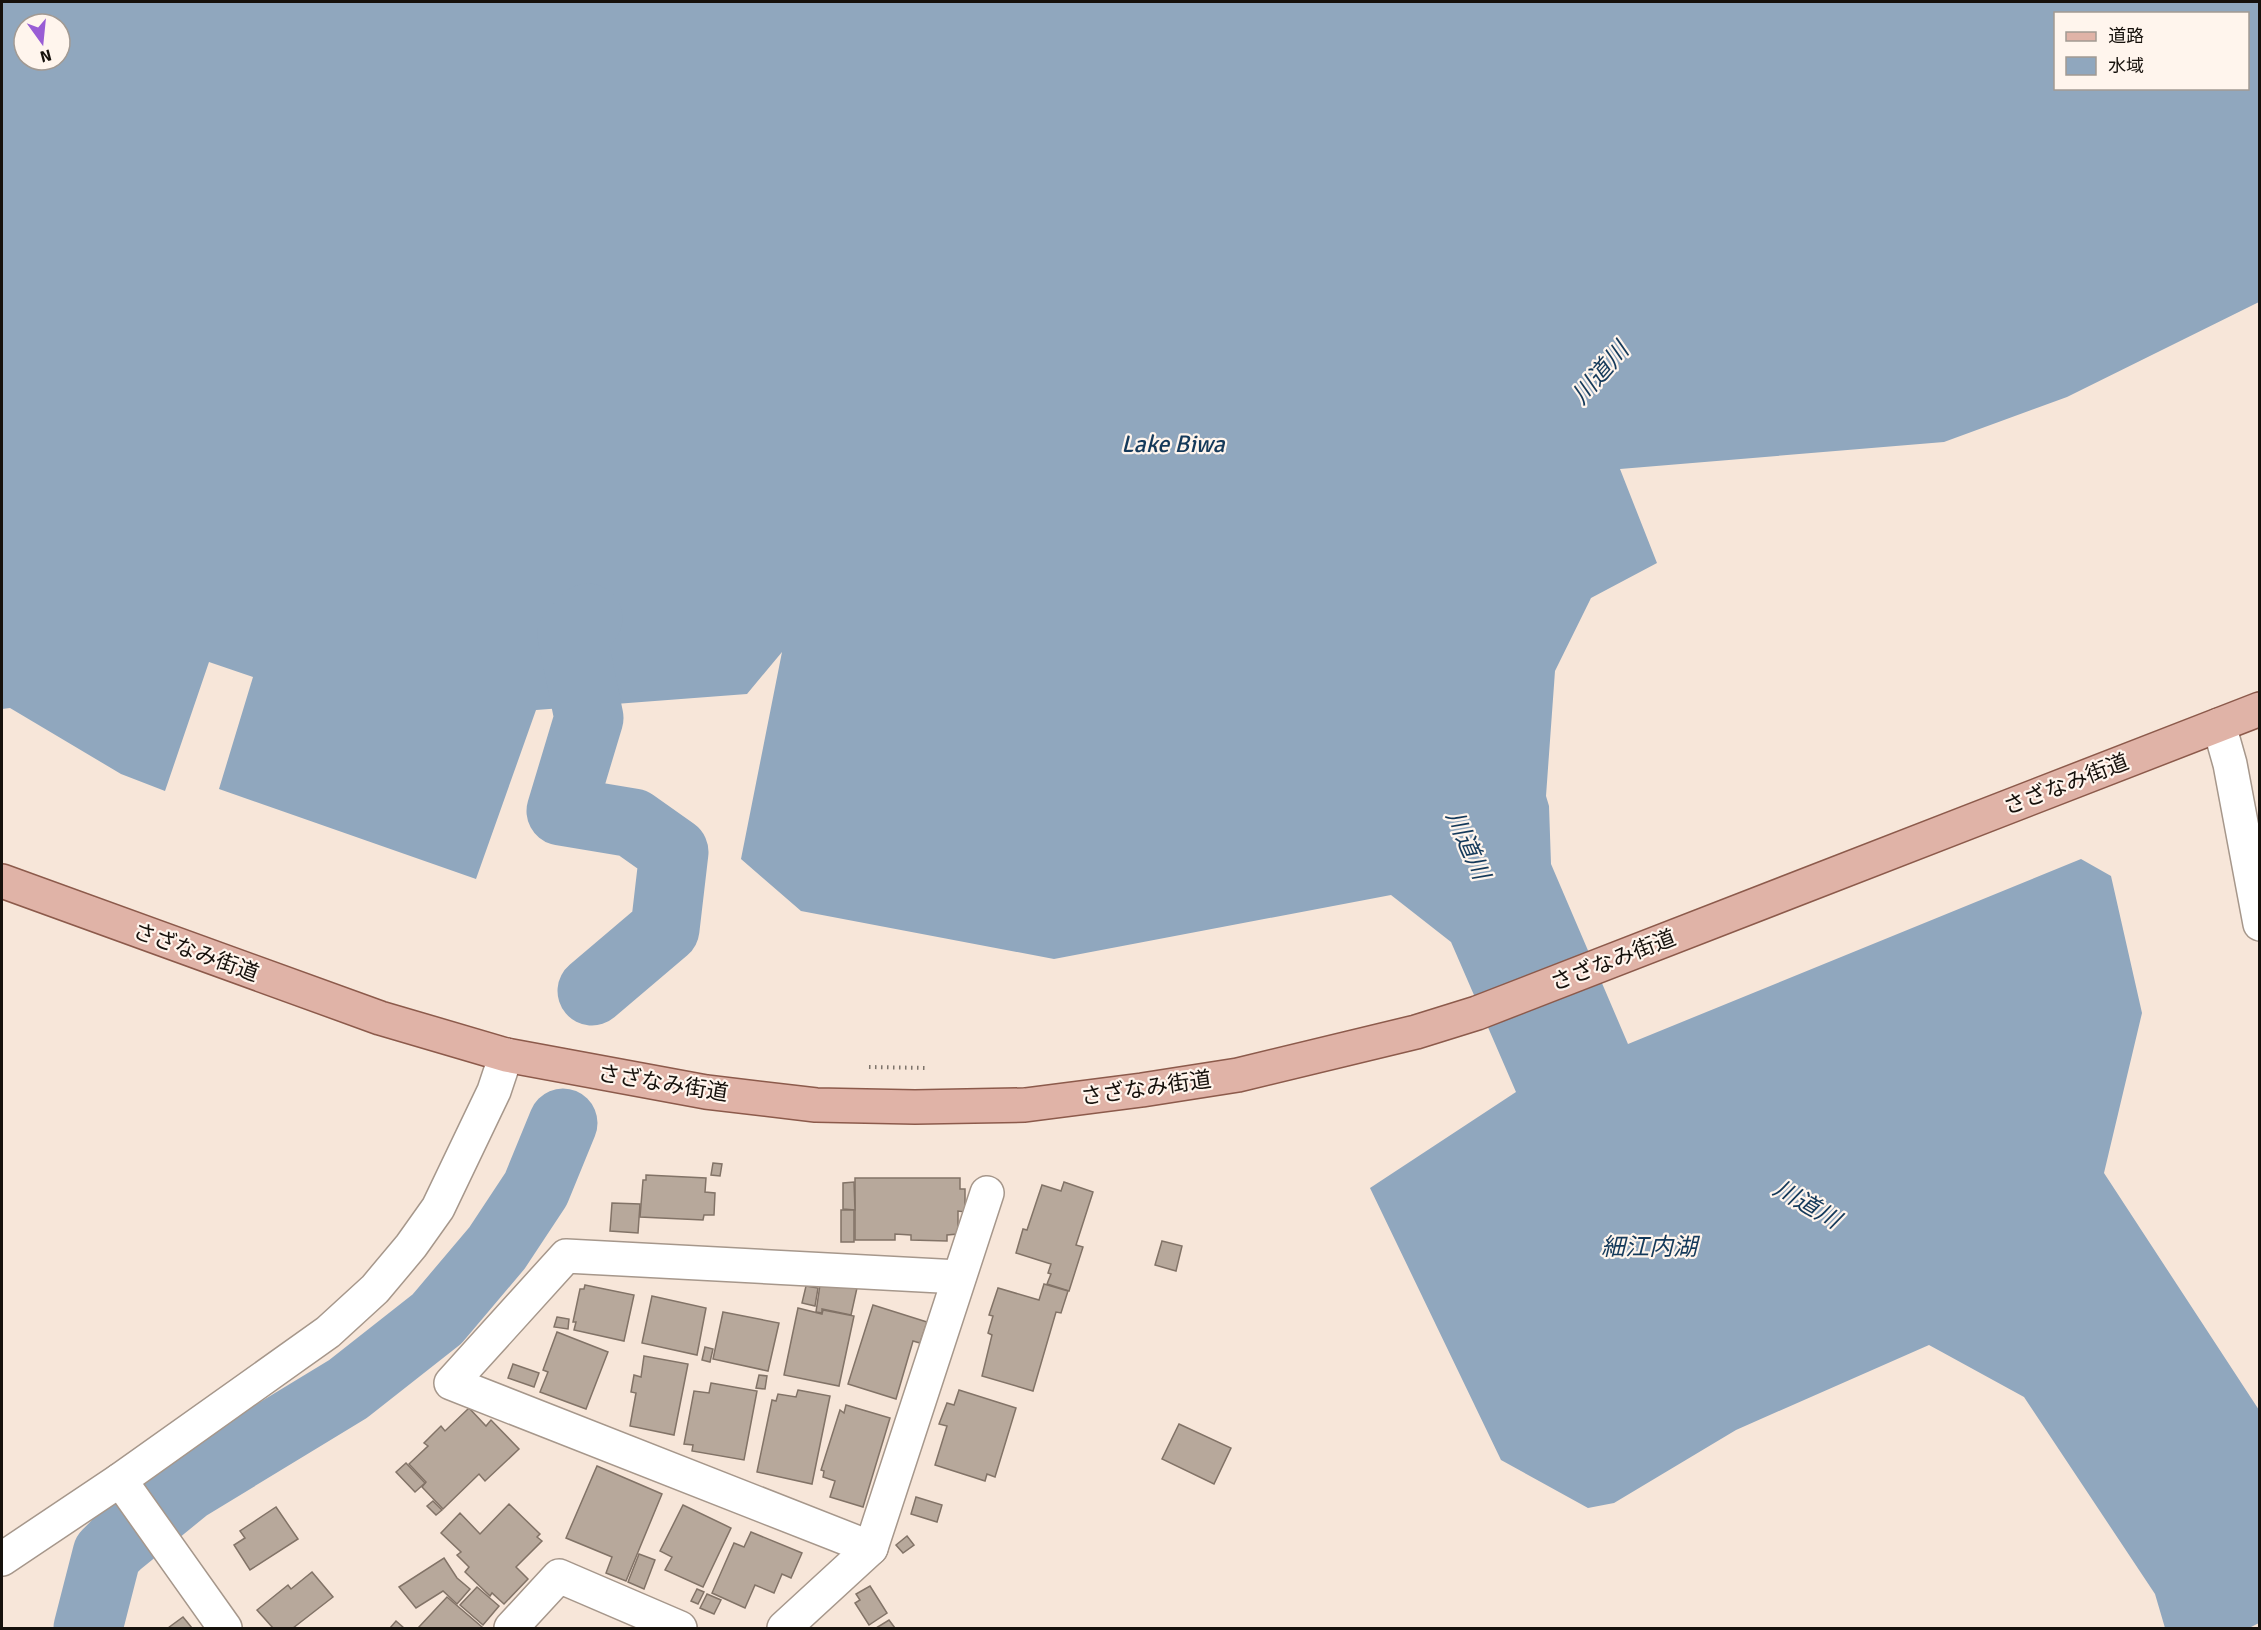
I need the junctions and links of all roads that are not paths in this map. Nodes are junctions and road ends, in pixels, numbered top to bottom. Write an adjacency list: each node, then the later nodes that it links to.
1 (2259, 709): 2 (main road, さざなみ街道)
2 (2219, 724): 4 (street); 5 (main road, さざなみ街道)
3 (2, 881): 5 (main road, さざなみ街道)
4 (2259, 924)
5 (506, 1055): 8 (street)
6 (987, 1193): 7 (street)
7 (959, 1277): 9 (street); 9 (street)
8 (126, 1489): 10 (street); 11 (street)
9 (871, 1548): 14 (street)
10 (2, 1559)
11 (225, 1629)
12 (511, 1629): 13 (street)
13 (680, 1629)
14 (784, 1629)

